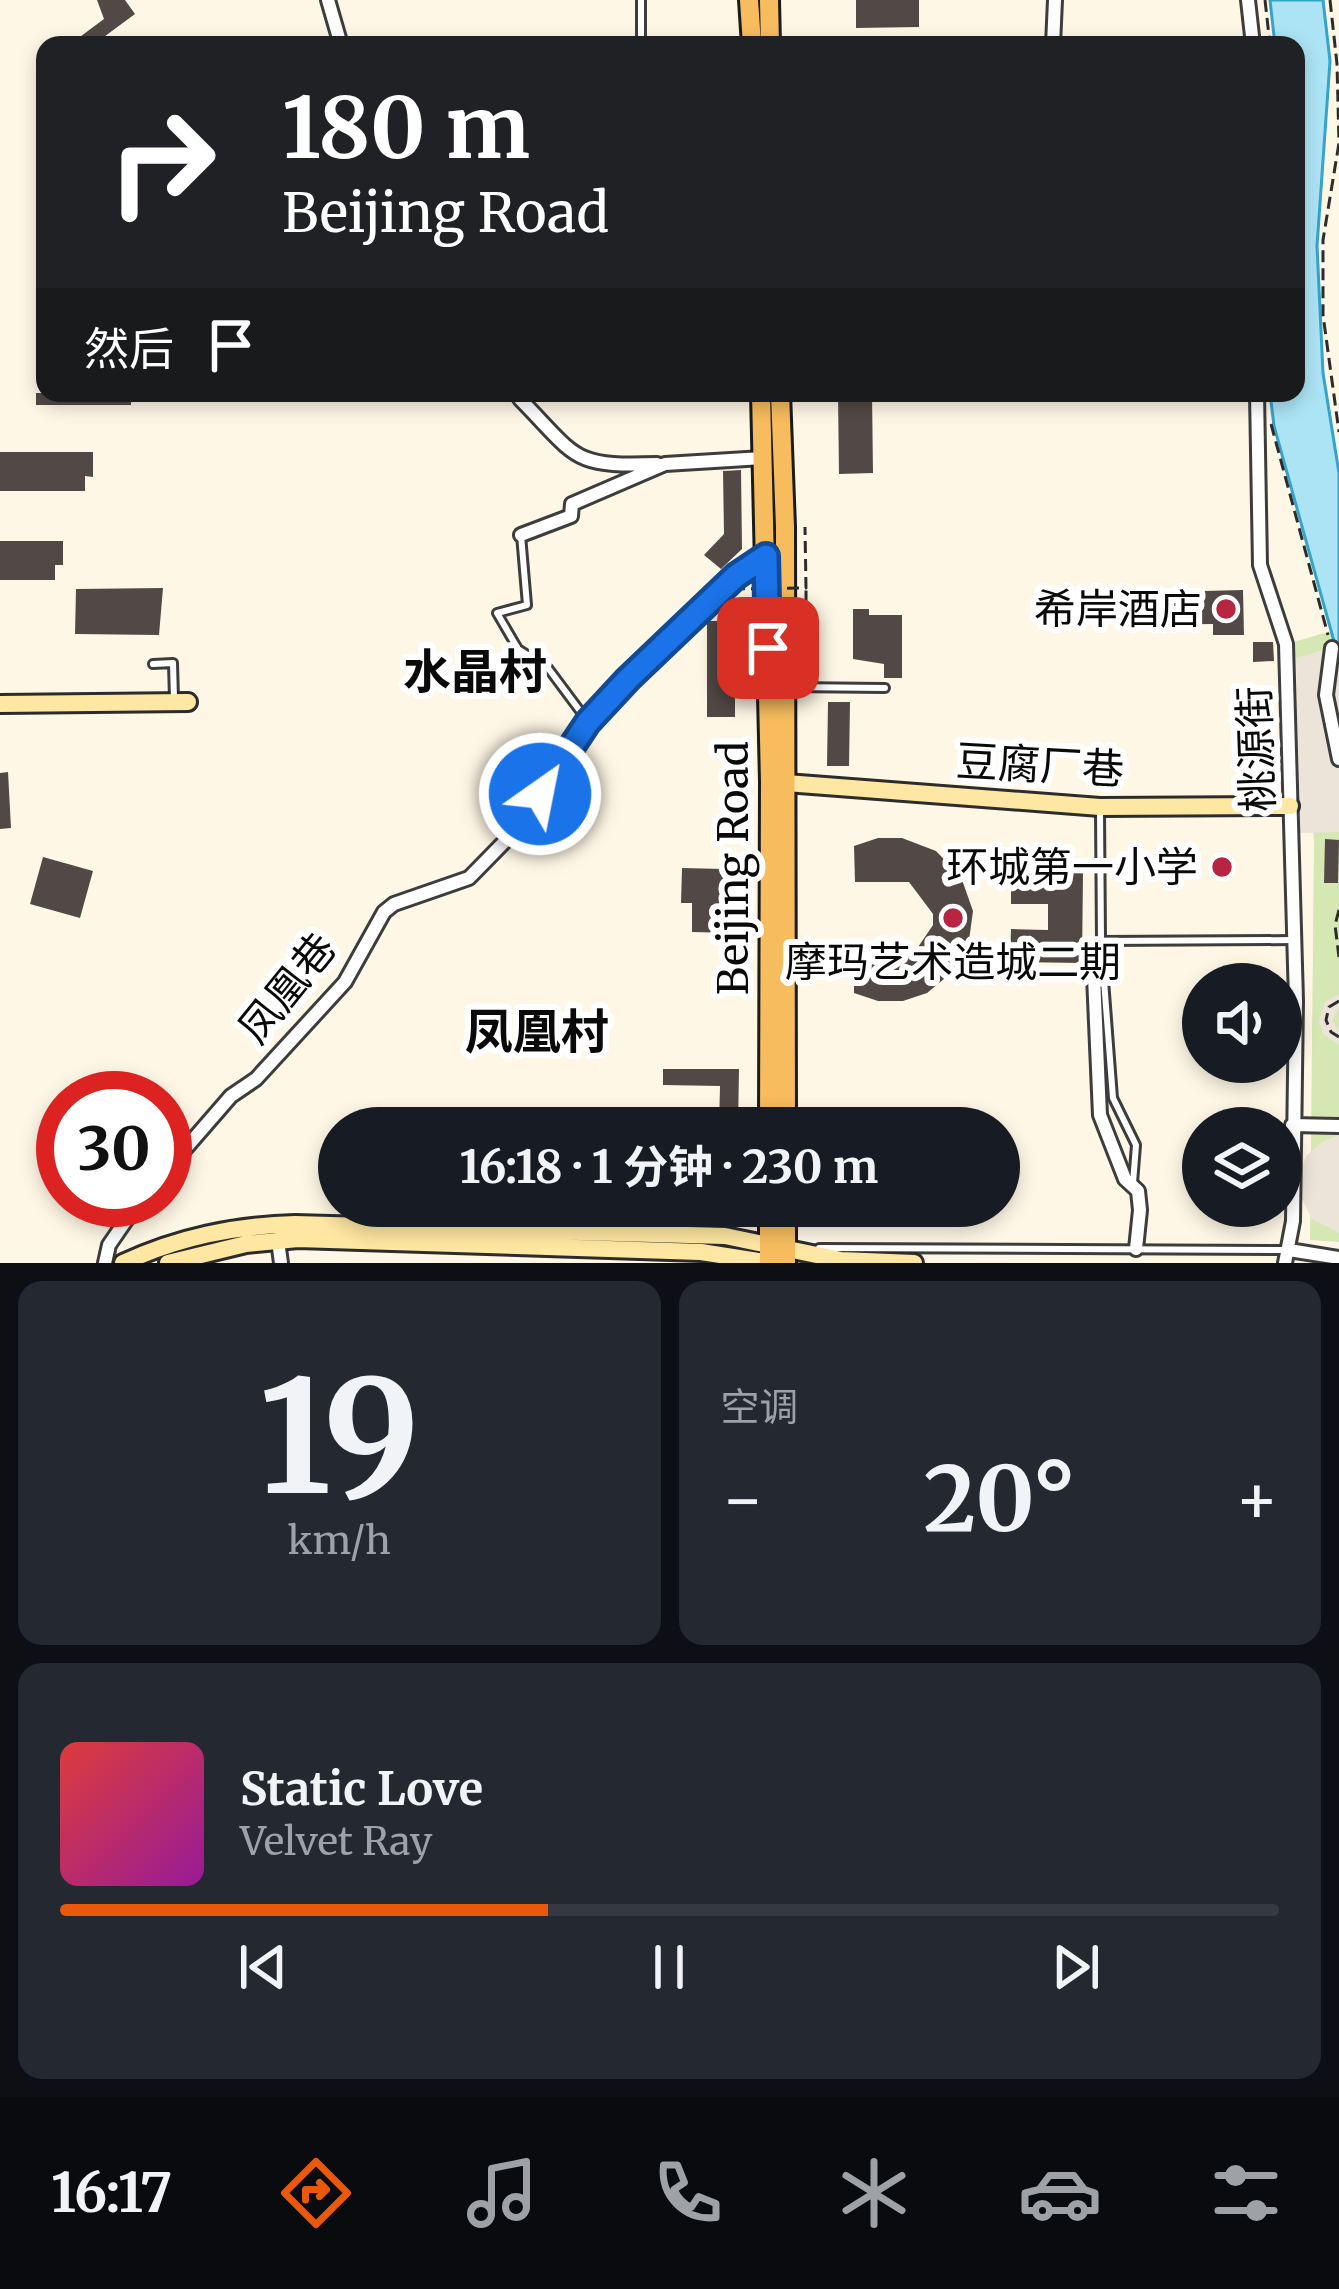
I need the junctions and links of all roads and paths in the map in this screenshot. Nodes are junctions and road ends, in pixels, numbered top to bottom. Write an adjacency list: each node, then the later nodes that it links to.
1 (328, 0): 9 (street)
2 (640, 0): 10 (lane)
3 (749, 0): 11 (main road)
4 (769, 0): 12 (main road)
5 (1055, 0): 13 (street)
6 (1248, 0): 14 (street)
7 (1265, 0): 15 (path)
8 (1330, 0): 21 (path)
9 (338, 36)
10 (641, 36)
11 (751, 36)
12 (770, 36)
13 (1053, 36)
14 (1251, 36)
15 (1269, 36)
16 (523, 402): 23 (street)
17 (761, 402): 22 (main road, Beijing Road)
18 (780, 402): 32 (main road, Beijing Road)
19 (1257, 402): 40 (street, 桃源街)
20 (1267, 411): 30 (path)
21 (1339, 433)
22 (763, 458): 23 (street); 26 (main road, Beijing Road)
23 (664, 464): 25 (street)
24 (805, 526): 27 (path, bridge)
25 (521, 536): 37 (lane)
26 (766, 556): 37 (street, 凤凰巷); 52 (main road, Beijing Road)
27 (806, 588): 28 (path, bridge); 29 (path)
28 (733, 589)
29 (806, 630)
30 (1332, 648): 34 (street)
31 (153, 664): 35 (lane)
32 (785, 687): 33 (lane); 39 (main road, Beijing Road)
33 (885, 688)
34 (1333, 694): 38 (street)
35 (181, 702): 36 (main road)
36 (0, 704)
37 (588, 722): 56 (street, 凤凰巷)
38 (1339, 759)
39 (786, 783): 41 (main road, 豆腐厂巷); 53 (main road, Beijing Road)
40 (1290, 806): 41 (main road, 豆腐厂巷); 43 (street, 桃源街)
41 (1100, 807): 44 (lane)
42 (1339, 910): 45 (path)
43 (1294, 940): 44 (lane); 46 (street, 桃源街)
44 (1101, 941): 57 (lane)
45 (1339, 956)
46 (1294, 963)
47 (1094, 976): 57 (street)
48 (1339, 1001): 49 (path)
49 (1326, 1014): 50 (path); 51 (path)
50 (1302, 1015)
51 (1339, 1037)
52 (769, 1107)
53 (786, 1107)
54 (1302, 1125): 55 (street)
55 (1339, 1126)
56 (192, 1141)
57 (1132, 1186): 63 (street)
58 (122, 1227): 67 (street)
59 (771, 1227): 64 (main road)
60 (781, 1227): 64 (main road)
61 (1292, 1227): 65 (street, 桃源街)
62 (278, 1241): 64 (main road); 69 (main road); 70 (street)
63 (1136, 1249): 64 (lane); 65 (lane)
64 (775, 1257): 68 (main road); 71 (main road)
65 (1287, 1257): 66 (street)
66 (1339, 1258)
67 (105, 1263)
68 (123, 1263)
69 (170, 1263)
70 (280, 1263)
71 (914, 1263)

